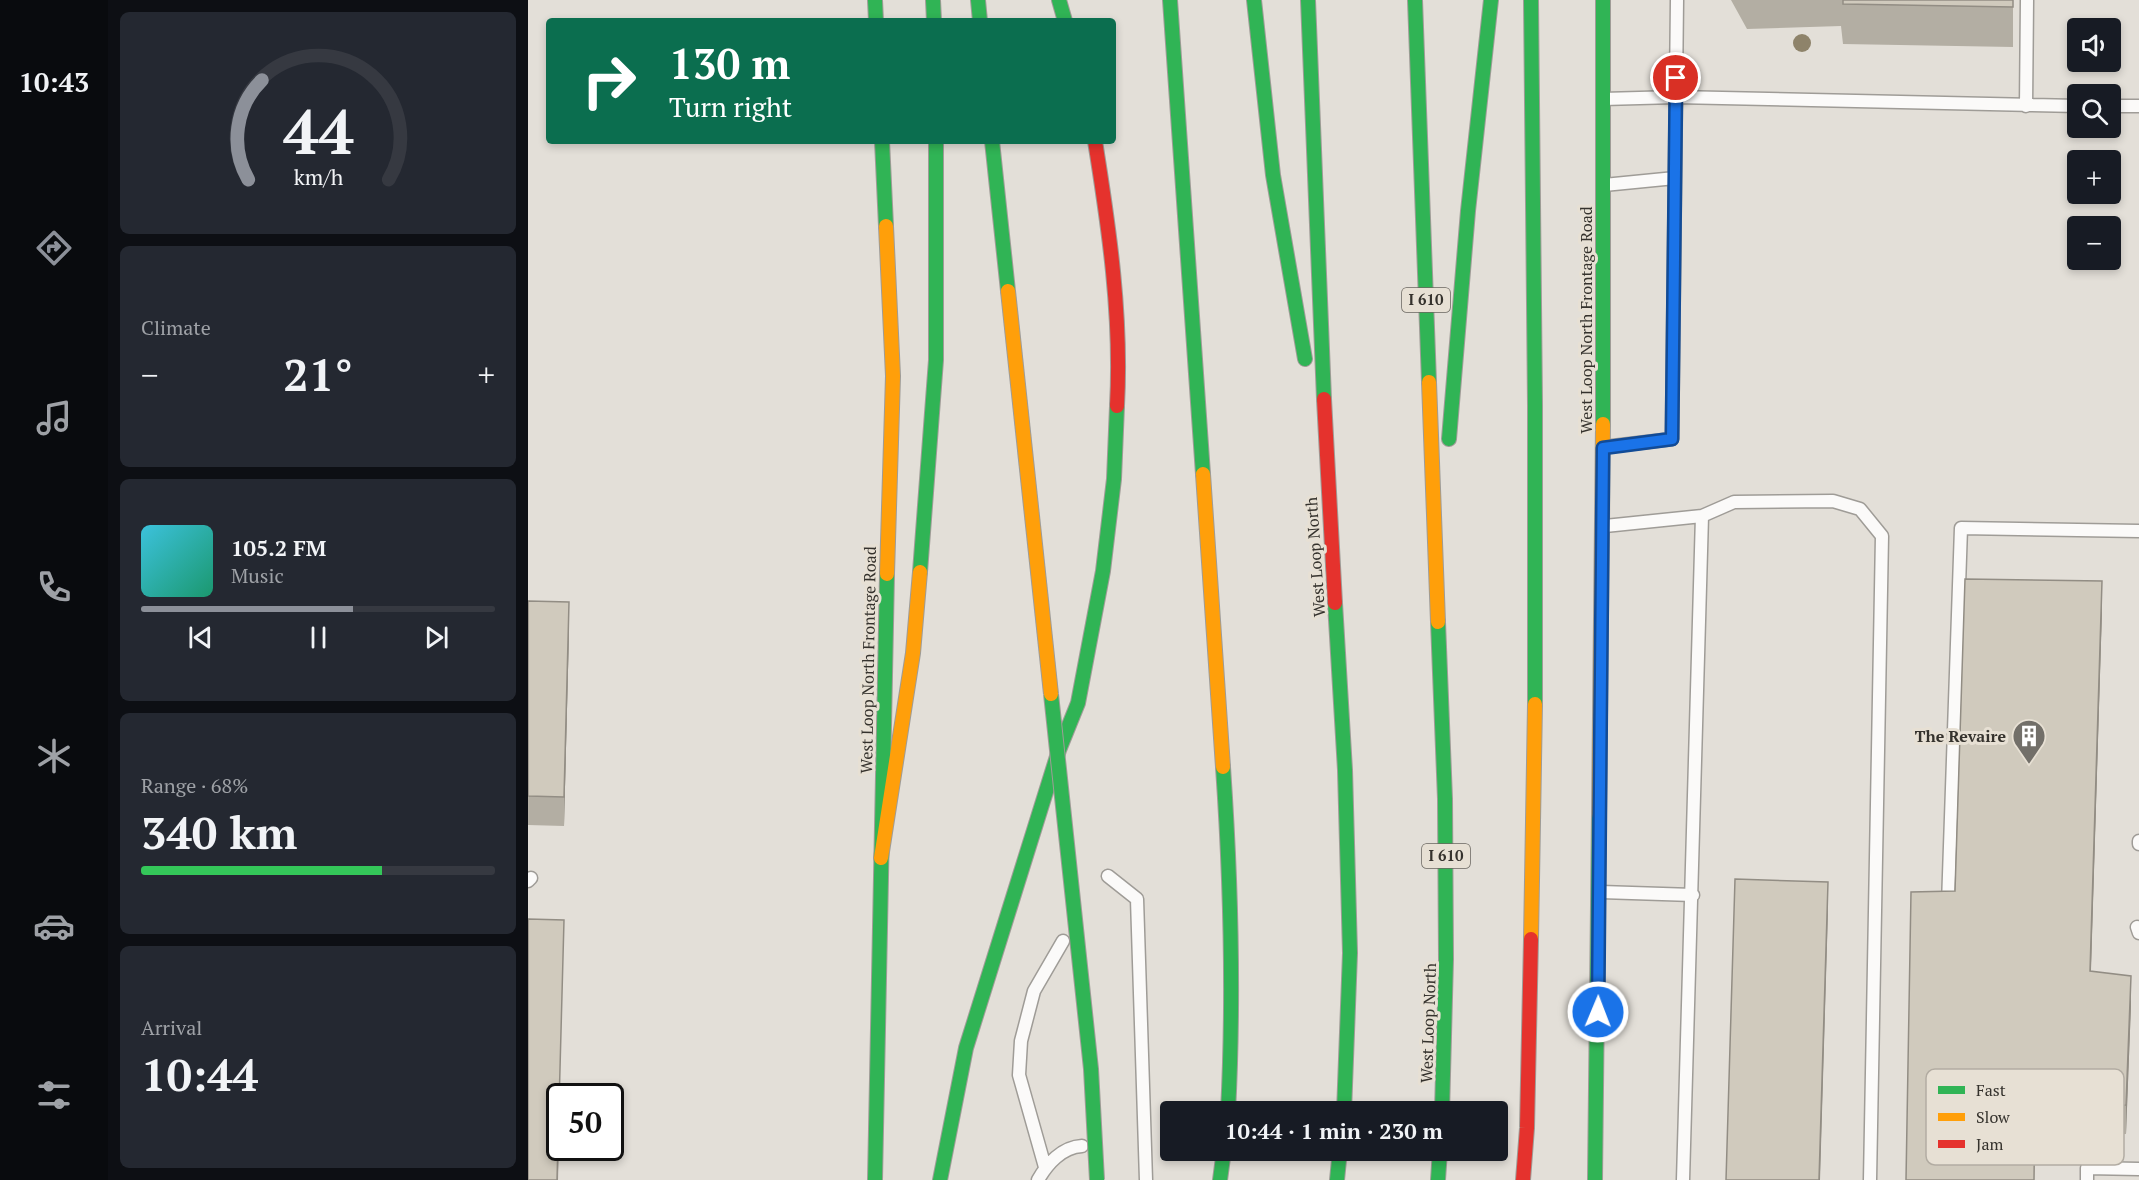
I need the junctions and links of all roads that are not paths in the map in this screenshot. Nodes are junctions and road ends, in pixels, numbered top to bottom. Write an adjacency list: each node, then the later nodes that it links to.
1 (875, 0): 14 (main road)
2 (933, 0): 15 (main road)
3 (978, 0): 16 (main road)
4 (1059, 0): 17 (main road)
5 (1170, 0): 44 (main road)
6 (1254, 0): 33 (main road)
7 (1308, 0): 33 (main road, West Loop North)
8 (1415, 0): 37 (main road, West Loop North / I 610)
9 (1491, 0): 30 (main road)
10 (1531, 0): 62 (main road)
11 (1603, 0): 19 (main road, West Loop North Frontage Road)
12 (1677, 0): 18 (lane)
13 (2027, 0): 20 (lane)
14 (876, 18)
15 (934, 18)
16 (980, 18)
17 (1064, 18)
18 (1676, 98): 19 (lane); 20 (lane); 28 (lane)
19 (1602, 99): 29 (main road, West Loop North Frontage Road)
20 (2026, 106): 21 (lane)
21 (2067, 106)
22 (2121, 106): 23 (lane)
23 (2139, 106)
24 (882, 144): 38 (main road, West Loop North Frontage Road)
25 (936, 144): 38 (main road)
26 (993, 144): 57 (main road, bridge)
27 (1096, 144): 55 (main road)
28 (1675, 178): 29 (lane); 31 (lane)
29 (1603, 185): 31 (main road, West Loop North Frontage Road)
30 (1448, 448)
31 (1603, 448): 35 (main road, West Loop North Frontage Road)
32 (1446, 472): 37 (main road)
33 (1327, 482): 45 (main road, West Loop North)
34 (1702, 516): 35 (lane); 41 (lane); 65 (lane)
35 (1604, 526): 40 (main road, West Loop North Frontage Road)
36 (2139, 531): 42 (lane)
37 (1436, 600): 46 (main road, West Loop North / I 610)
38 (881, 858): 54 (main road, West Loop North Frontage Road)
39 (1108, 876): 58 (lane)
40 (1600, 892): 41 (lane); 63 (main road, West Loop North Frontage Road)
41 (1693, 895): 64 (lane)
42 (1948, 904)
43 (1063, 941): 51 (lane)
44 (1228, 1101)
45 (1344, 1101)
46 (1442, 1101)
47 (1082, 1146): 51 (lane)
48 (1223, 1161): 59 (main road)
49 (1339, 1161): 60 (main road)
50 (1439, 1161): 61 (main road)
51 (1045, 1167): 56 (lane)
52 (1135, 1168): 58 (lane)
53 (2139, 1170): 66 (lane)
54 (875, 1180)
55 (940, 1180)
56 (1038, 1180)
57 (1097, 1180)
58 (1144, 1180)
59 (1220, 1180)
60 (1337, 1180)
61 (1438, 1180)
62 (1523, 1180)
63 (1595, 1180)
64 (1683, 1180)
65 (1870, 1180)
66 (2086, 1180)

